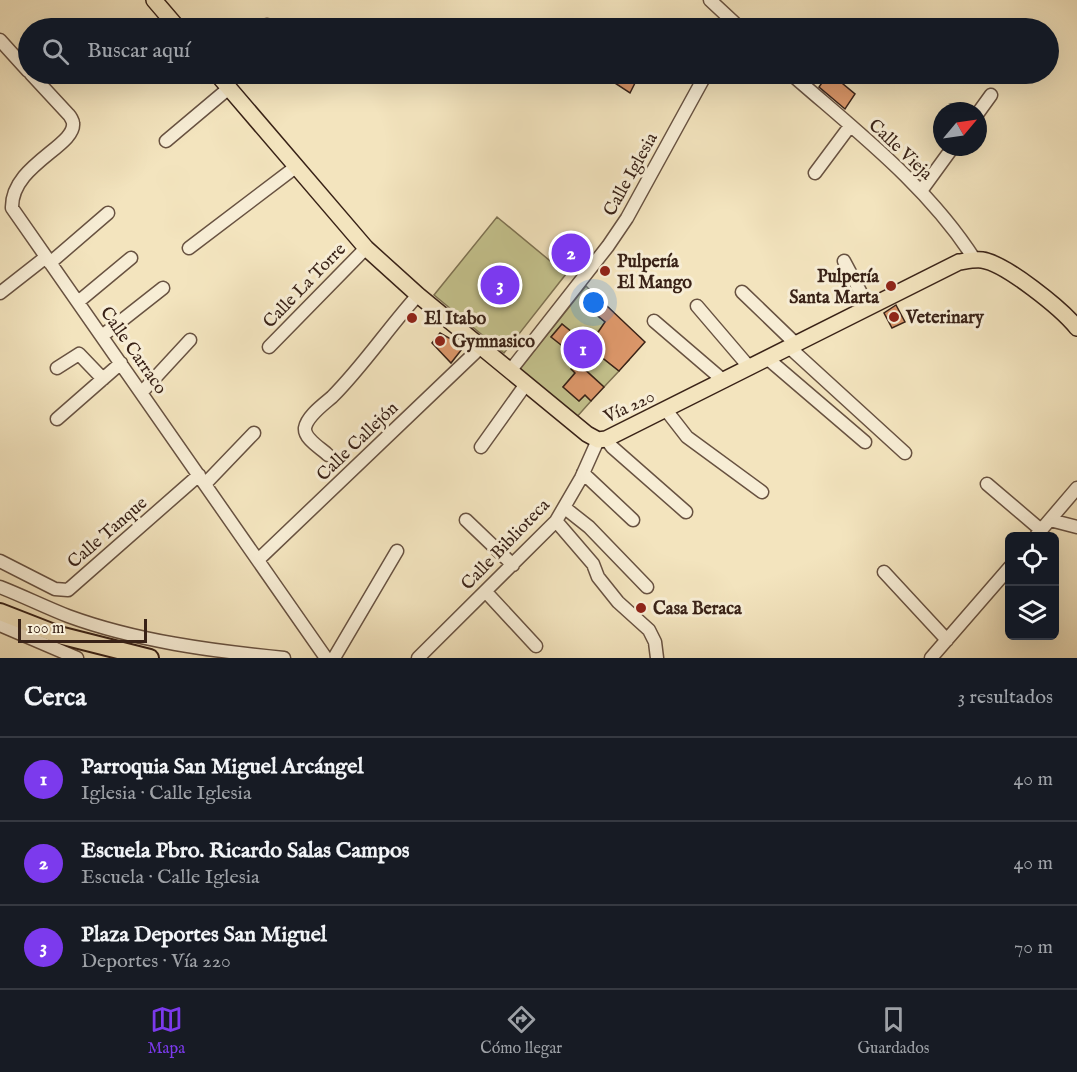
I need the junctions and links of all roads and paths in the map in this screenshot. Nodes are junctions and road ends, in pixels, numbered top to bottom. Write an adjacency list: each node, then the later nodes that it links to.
1 (154, 0): 3 (main road)
2 (711, 0): 4 (street)
3 (169, 18)
4 (727, 18)
5 (0, 40): 6 (street)
6 (18, 59)
7 (41, 84): 21 (street)
8 (226, 84): 11 (main road, Vía 220)
9 (699, 84): 47 (street, Calle Iglesia)
10 (802, 84): 14 (street, Calle Vieja)
11 (229, 88): 15 (street); 17 (main road, Vía 220)
12 (991, 95): 13 (street)
13 (986, 102)
14 (850, 126): 18 (street); 19 (street, Calle Vieja)
15 (166, 141)
16 (946, 156): 19 (street)
17 (292, 170): 23 (main road, Vía 220); 24 (street)
18 (815, 174)
19 (921, 191): 27 (street, Calle Vieja)
20 (0, 199): 21 (street, Calle Carraco)
21 (12, 208): 26 (street, Calle Carraco)
22 (108, 213): 26 (street)
23 (366, 248): 32 (main road, Vía 220); 40 (street, Calle La Torre)
24 (189, 249)
25 (131, 258): 33 (street)
26 (48, 260): 31 (street); 33 (street, Calle Carraco)
27 (975, 260): 35 (main road, Vía 220); 37 (main road)
28 (844, 261): 35 (street)
29 (163, 288): 38 (street)
30 (742, 292): 42 (street)
31 (0, 293)
32 (418, 295): 41 (main road, Vía 220); 59 (street)
33 (78, 302): 38 (street, Calle Carraco)
34 (697, 306): 46 (street)
35 (869, 309): 42 (main road, Vía 220)
36 (654, 321): 49 (street)
37 (1077, 328)
38 (102, 336): 44 (street, Calle Carraco)
39 (190, 340): 51 (street)
40 (268, 347)
41 (481, 347): 47 (main road, Vía 220); 75 (street, Calle Callejón)
42 (793, 347): 43 (main road, Vía 220); 58 (street)
43 (768, 359): 46 (main road, Vía 220); 56 (street)
44 (121, 363): 48 (street); 51 (street, Calle Carraco)
45 (57, 368): 48 (street)
46 (750, 368): 49 (main road, Vía 220)
47 (510, 371): 50 (main road, Vía 220)
48 (103, 379): 53 (street)
49 (724, 381): 52 (main road, Vía 220)
50 (526, 384): 55 (main road, Vía 220); 57 (street)
51 (142, 392): 61 (street, Calle Carraco)
52 (666, 410): 55 (main road, Vía 220); 64 (street)
53 (57, 419)
54 (254, 433): 61 (street)
55 (602, 439): 60 (street, Calle Biblioteca); 66 (street)
56 (865, 442)
57 (481, 447)
58 (905, 453)
59 (328, 455)
60 (583, 473): 65 (street, Calle Biblioteca); 68 (street)
61 (202, 480): 75 (street, Calle Carraco); 76 (street, Calle Tanque)
62 (987, 484): 72 (street)
63 (1077, 488): 69 (street)
64 (762, 492)
65 (565, 508): 70 (street, Calle Biblioteca); 81 (street)
66 (686, 512)
67 (466, 520): 77 (street)
68 (633, 520)
69 (1050, 520): 71 (street); 73 (street)
70 (556, 522): 77 (street, Calle Biblioteca); 93 (street)
71 (1077, 527)
72 (1037, 532)
73 (1039, 532)
74 (397, 551): 91 (street)
75 (258, 560): 90 (street, Calle Carraco)
76 (0, 561)
77 (513, 565): 82 (street, Calle Biblioteca)
78 (884, 572): 85 (street)
79 (1005, 573): 85 (street)
80 (0, 587): 89 (street)
81 (647, 587)
82 (486, 592): 86 (street); 92 (street, Calle Biblioteca)
83 (0, 612): 88 (highway)
84 (0, 625): 87 (street)
85 (946, 640): 94 (street)
86 (536, 646)
87 (77, 658)
88 (150, 658)
89 (284, 658)
90 (326, 658)
91 (334, 658)
92 (417, 658)
93 (657, 658)
94 (931, 658)

